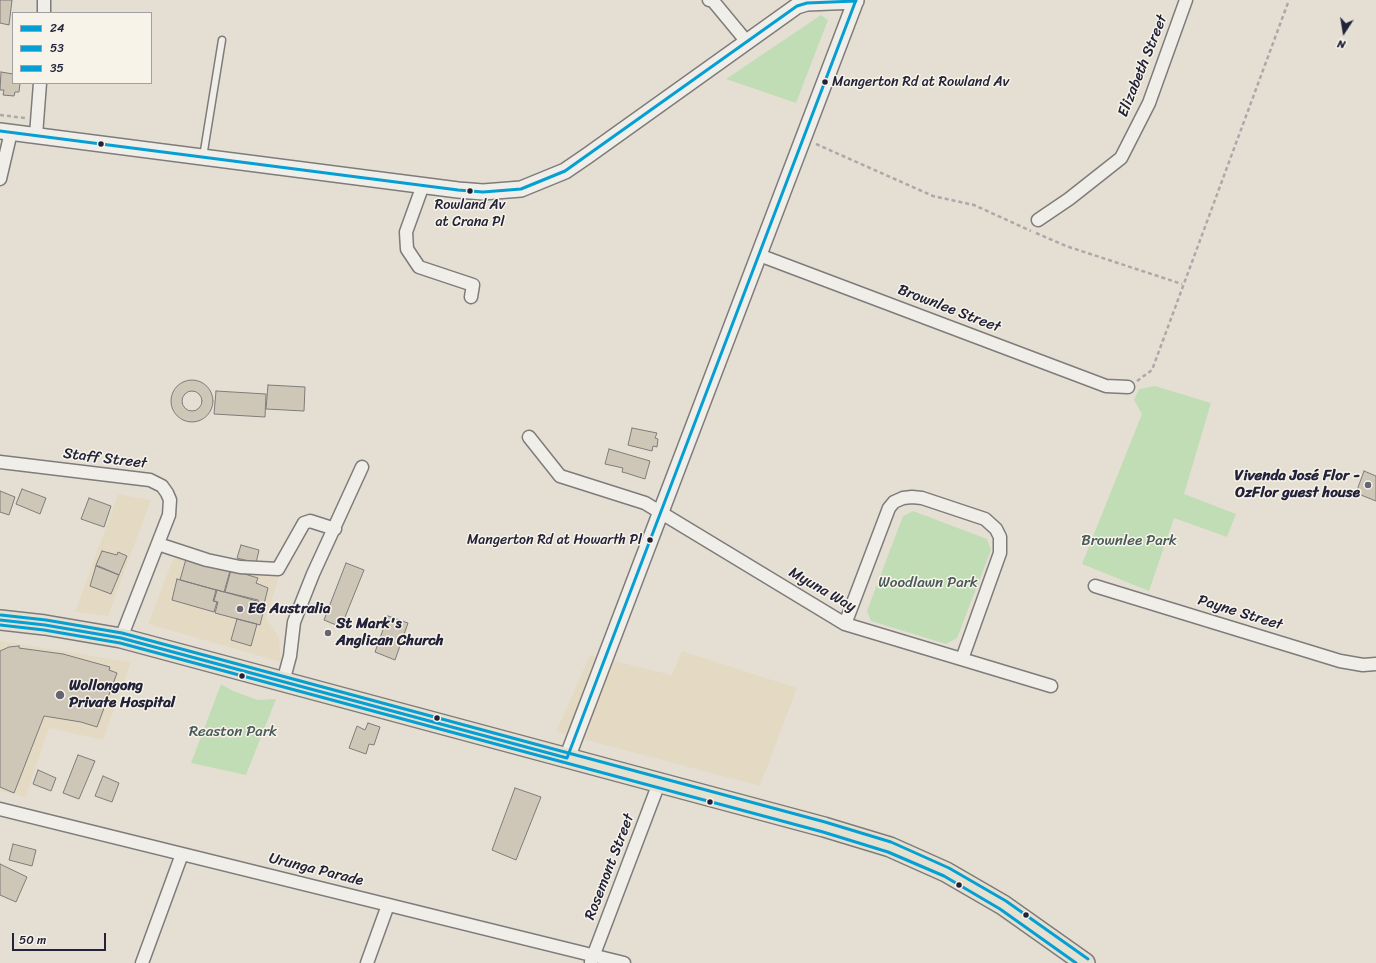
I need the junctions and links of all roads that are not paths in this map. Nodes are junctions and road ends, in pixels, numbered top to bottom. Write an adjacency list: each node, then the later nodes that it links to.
1 (44, 0): 5 (street)
2 (709, 0): 7 (street)
3 (1186, 0): 14 (street, Elizabeth Street)
4 (856, 1): 7 (street); 15 (street)
5 (44, 12)
6 (222, 40): 11 (lane)
7 (747, 42): 13 (street)
8 (40, 84): 10 (street)
9 (6, 131): 10 (street); 12 (street)
10 (36, 135): 11 (street)
11 (203, 157): 13 (street)
12 (0, 179)
13 (423, 185): 16 (street)
14 (1038, 220)
15 (759, 255): 17 (street, Brownlee Street); 21 (street)
16 (471, 297)
17 (1128, 387)
18 (529, 437): 21 (street, Myuna Way)
19 (0, 462): 23 (street, Staff Street)
20 (362, 467): 22 (street)
21 (660, 512): 26 (street, Myuna Way); 32 (street)
22 (335, 529): 23 (street); 30 (street)
23 (158, 544): 27 (street, Staff Street)
24 (1095, 586): 29 (street, Payne Street)
25 (0, 620): 27 (main road)
26 (845, 624): 28 (street, Myuna Way); 28 (street)
27 (121, 638): 30 (main road)
28 (962, 659): 31 (street, Myuna Way)
29 (1376, 664)
30 (283, 682): 32 (main road)
31 (1051, 686)
32 (567, 758): 33 (main road)
33 (659, 783): 37 (street, Rosemont Street); 41 (main road)
34 (0, 809): 35 (street, Urunga Parade)
35 (182, 854): 36 (street, Urunga Parade); 38 (street)
36 (388, 905): 37 (street, Urunga Parade); 39 (street)
37 (592, 959): 40 (street, Urunga Parade)
38 (142, 963)
39 (366, 963)
40 (624, 963)
41 (1085, 963)

